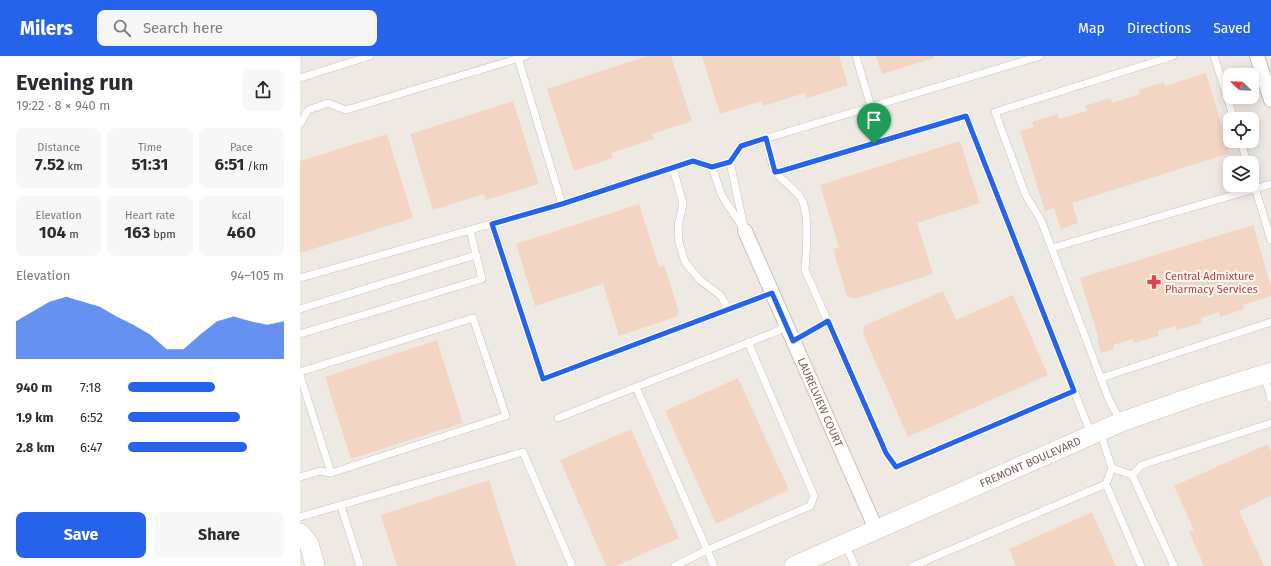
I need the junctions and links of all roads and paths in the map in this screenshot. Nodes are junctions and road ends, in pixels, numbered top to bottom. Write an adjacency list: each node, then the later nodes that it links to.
1 (370, 56): 9 (lane)
2 (526, 56): 8 (lane)
3 (856, 56): 11 (lane)
4 (1040, 56): 11 (lane)
5 (1173, 56): 28 (lane)
6 (1214, 56): 12 (lane)
7 (1257, 56): 10 (street)
8 (518, 58): 13 (lane); 23 (lane)
9 (300, 78)
10 (1271, 100)
11 (871, 106): 14 (lane)
12 (1232, 112)
13 (300, 124)
14 (766, 138): 15 (lane); 18 (lane)
15 (730, 162): 16 (lane); 26 (lane)
16 (712, 167): 17 (lane); 26 (lane)
17 (673, 168): 23 (lane); 33 (lane)
18 (775, 172): 34 (lane); 45 (lane)
19 (1271, 184): 20 (lane)
20 (1259, 188)
21 (1245, 192): 28 (lane)
22 (1256, 192): 27 (lane)
23 (562, 204): 24 (lane)
24 (492, 224): 25 (lane); 33 (lane)
25 (470, 230): 29 (lane); 30 (lane)
26 (745, 231): 31 (street, LAURELVIEW COURT)
27 (1271, 240)
28 (1052, 248): 43 (lane)
29 (476, 255): 32 (lane); 37 (lane)
30 (300, 278)
31 (772, 293): 33 (lane); 36 (street, LAURELVIEW COURT)
32 (300, 309)
33 (728, 309)
34 (828, 321): 38 (lane); 45 (lane)
35 (1271, 322): 43 (lane)
36 (787, 326): 38 (street, LAURELVIEW COURT); 39 (lane)
37 (300, 334)
38 (793, 341): 58 (street, LAURELVIEW COURT)
39 (748, 342): 44 (lane); 61 (lane)
40 (300, 372): 52 (lane)
41 (1268, 373): 46 (lane); 48 (main road, FREMONT BOULEVARD)
42 (300, 375): 52 (lane)
43 (1101, 378): 48 (lane)
44 (636, 386): 47 (lane); 61 (lane)
45 (1074, 391): 50 (lane)
46 (1271, 399)
47 (558, 418)
48 (1121, 422): 50 (main road, FREMONT BOULEVARD)
49 (1271, 424): 53 (lane)
50 (1095, 433): 51 (lane); 58 (main road, FREMONT BOULEVARD)
51 (1112, 468): 53 (lane); 55 (lane)
52 (331, 473): 54 (lane)
53 (1132, 475): 71 (lane)
54 (300, 477)
55 (1106, 484): 69 (lane); 70 (lane)
56 (341, 506): 57 (lane); 63 (lane); 64 (lane)
57 (300, 517)
58 (876, 529): 60 (main road, FREMONT BOULEVARD)
59 (303, 542): 62 (main road)
60 (845, 543): 67 (main road, FREMONT BOULEVARD); 68 (lane)
61 (707, 550): 65 (lane); 66 (lane)
62 (316, 566)
63 (360, 566)
64 (572, 566)
65 (675, 566)
66 (714, 566)
67 (794, 566)
68 (855, 566)
69 (913, 566)
70 (1141, 566)
71 (1174, 566)

